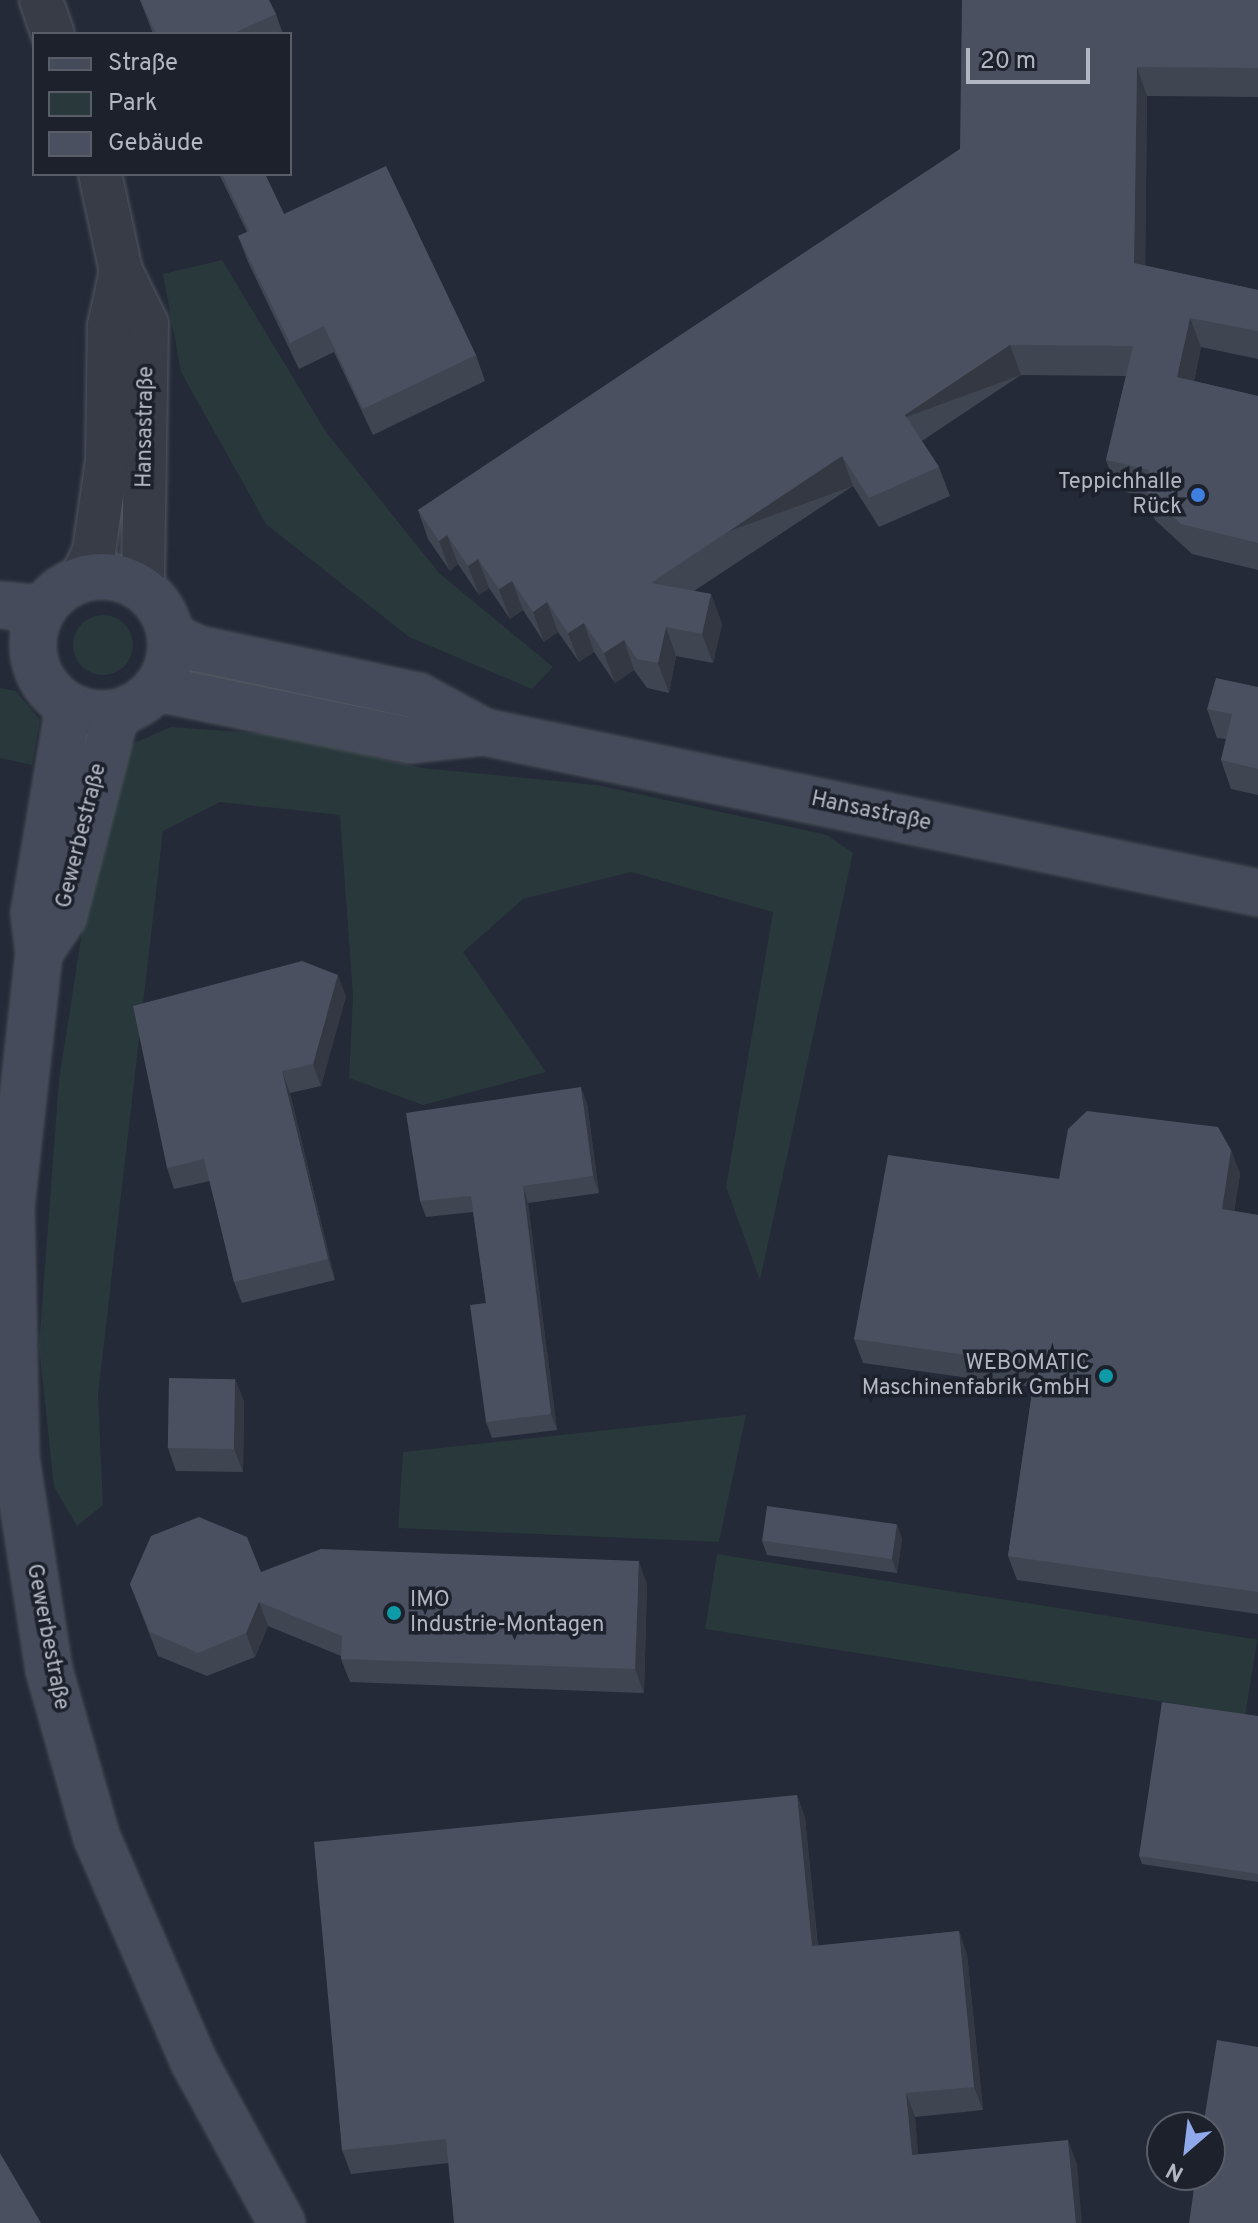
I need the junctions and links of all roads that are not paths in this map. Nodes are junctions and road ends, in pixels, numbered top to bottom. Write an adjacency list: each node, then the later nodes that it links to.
1 (100, 176): 2 (street, Hansastraße)
2 (121, 271): 3 (street, Hansastraße); 4 (street, Hansastraße)
3 (81, 579): 4 (street); 5 (street)
4 (143, 589): 6 (street)
5 (21, 607): 7 (street)
6 (171, 636): 8 (street); 11 (street, Hansastraße)
7 (17, 654): 9 (street)
8 (157, 688): 10 (street); 11 (street, Hansastraße)
9 (69, 707): 10 (street); 13 (street, Gewerbestraße)
10 (116, 714): 13 (street, Gewerbestraße)
11 (484, 732): 12 (street, Hansastraße)
12 (1258, 893)
13 (39, 953): 14 (street, Gewerbestraße)
14 (12, 1052): 15 (street, Gewerbestraße)
15 (282, 2223)

